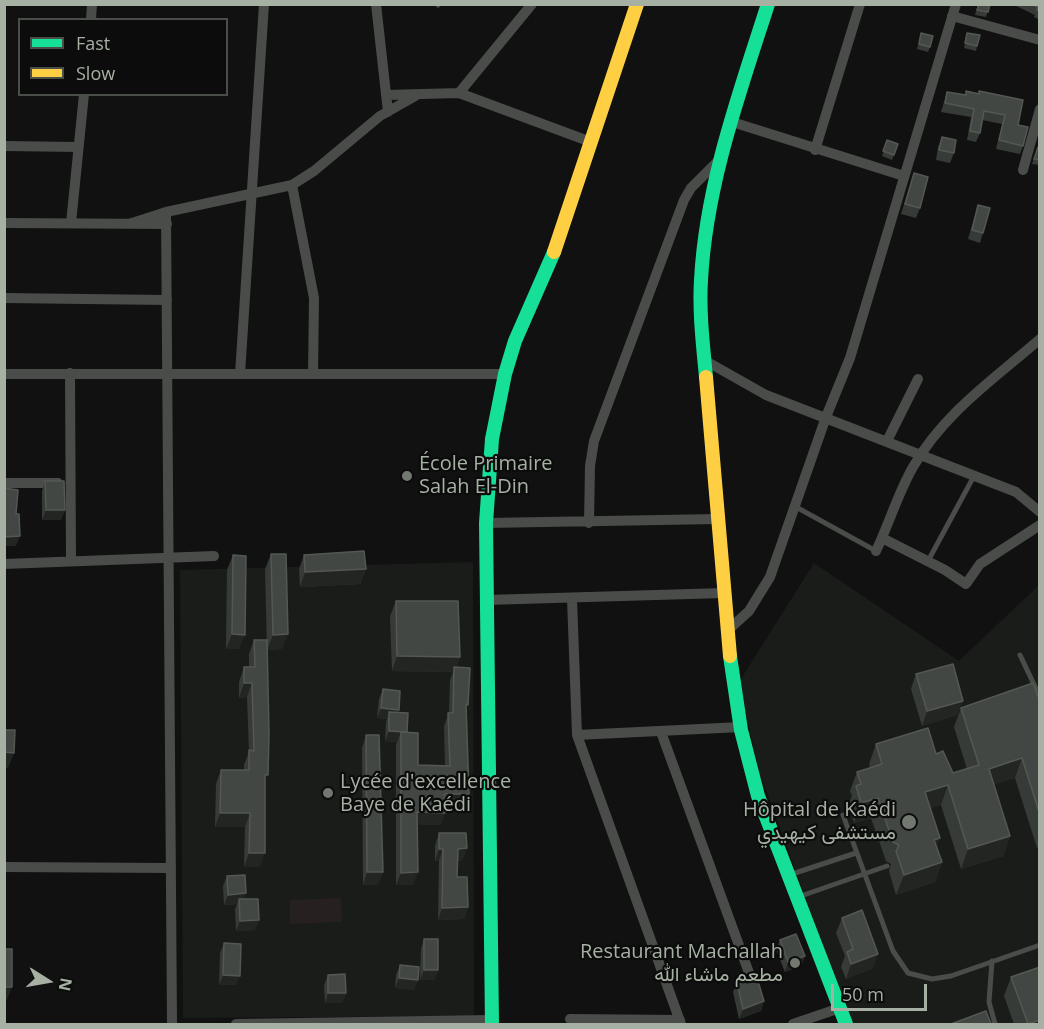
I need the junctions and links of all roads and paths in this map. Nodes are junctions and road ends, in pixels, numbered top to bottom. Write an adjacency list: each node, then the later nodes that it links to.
1 (264, 4): 24 (street)
2 (376, 4): 11 (street)
3 (532, 4): 9 (street)
4 (637, 4): 16 (main road)
5 (768, 4): 15 (main road)
6 (860, 4): 19 (street)
7 (955, 8): 8 (street); 22 (street)
8 (1040, 40)
9 (459, 93): 10 (street); 16 (street)
10 (419, 94): 11 (street); 14 (street)
11 (386, 95): 14 (street)
12 (84, 96): 18 (street)
13 (1040, 109): 21 (street)
14 (388, 112): 23 (street)
15 (729, 121): 19 (street); 20 (main road)
16 (591, 142): 38 (main road)
17 (4, 146): 18 (street)
18 (78, 147): 27 (street)
19 (815, 150): 22 (street)
20 (719, 160): 32 (main road); 50 (street)
21 (1023, 170)
22 (904, 176): 40 (street)
23 (292, 185): 24 (street); 37 (street)
24 (251, 193): 25 (street); 36 (street)
25 (166, 218): 27 (street); 29 (street)
26 (4, 223): 27 (street)
27 (71, 223)
28 (4, 298): 29 (street)
29 (167, 300): 35 (street)
30 (1035, 343): 31 (street); 42 (street)
31 (1040, 356)
32 (704, 360): 40 (street); 48 (main road)
33 (70, 373): 34 (street); 35 (street); 45 (street)
34 (4, 374)
35 (168, 374): 36 (street); 55 (street)
36 (240, 374): 37 (street)
37 (313, 374): 38 (street)
38 (505, 374): 49 (main road)
39 (918, 379): 41 (street)
40 (826, 417): 41 (street); 46 (street)
41 (887, 441): 42 (street)
42 (921, 455): 43 (street); 52 (street)
43 (974, 476): 47 (street); 57 (lane)
44 (4, 483): 45 (street)
45 (70, 483): 56 (street)
46 (794, 506): 53 (lane); 62 (street)
47 (1040, 512)
48 (718, 519): 50 (street); 59 (main road)
49 (486, 523): 50 (street); 61 (main road)
50 (589, 523)
51 (1040, 525): 57 (street)
52 (882, 538): 53 (street); 57 (street)
53 (876, 551)
54 (213, 556): 55 (street)
55 (169, 558): 56 (street); 72 (street)
56 (71, 561): 58 (street)
57 (928, 561)
58 (4, 564)
59 (724, 593): 60 (street); 62 (main road)
60 (572, 599): 61 (street); 67 (street)
61 (486, 600): 81 (main road)
62 (727, 631): 65 (main road)
63 (1020, 655): 64 (lane)
64 (1040, 697)
65 (741, 727): 66 (street); 74 (main road)
66 (661, 732): 67 (street); 78 (street)
67 (577, 735): 82 (street)
68 (843, 815): 69 (lane)
69 (855, 853): 73 (lane); 74 (lane)
70 (887, 866): 73 (lane)
71 (4, 867): 72 (street)
72 (171, 868): 84 (street)
73 (862, 874): 75 (lane); 77 (lane)
74 (787, 876): 75 (main road)
75 (796, 898): 79 (main road)
76 (1040, 945): 77 (lane)
77 (992, 962): 88 (lane)
78 (752, 981)
79 (840, 1008): 86 (street); 87 (main road)
80 (570, 1019): 82 (street)
81 (492, 1022): 83 (street)
82 (680, 1022)
83 (384, 1023): 85 (street)
84 (172, 1024)
85 (236, 1024)
86 (793, 1024)
87 (846, 1024)
88 (995, 1024)

